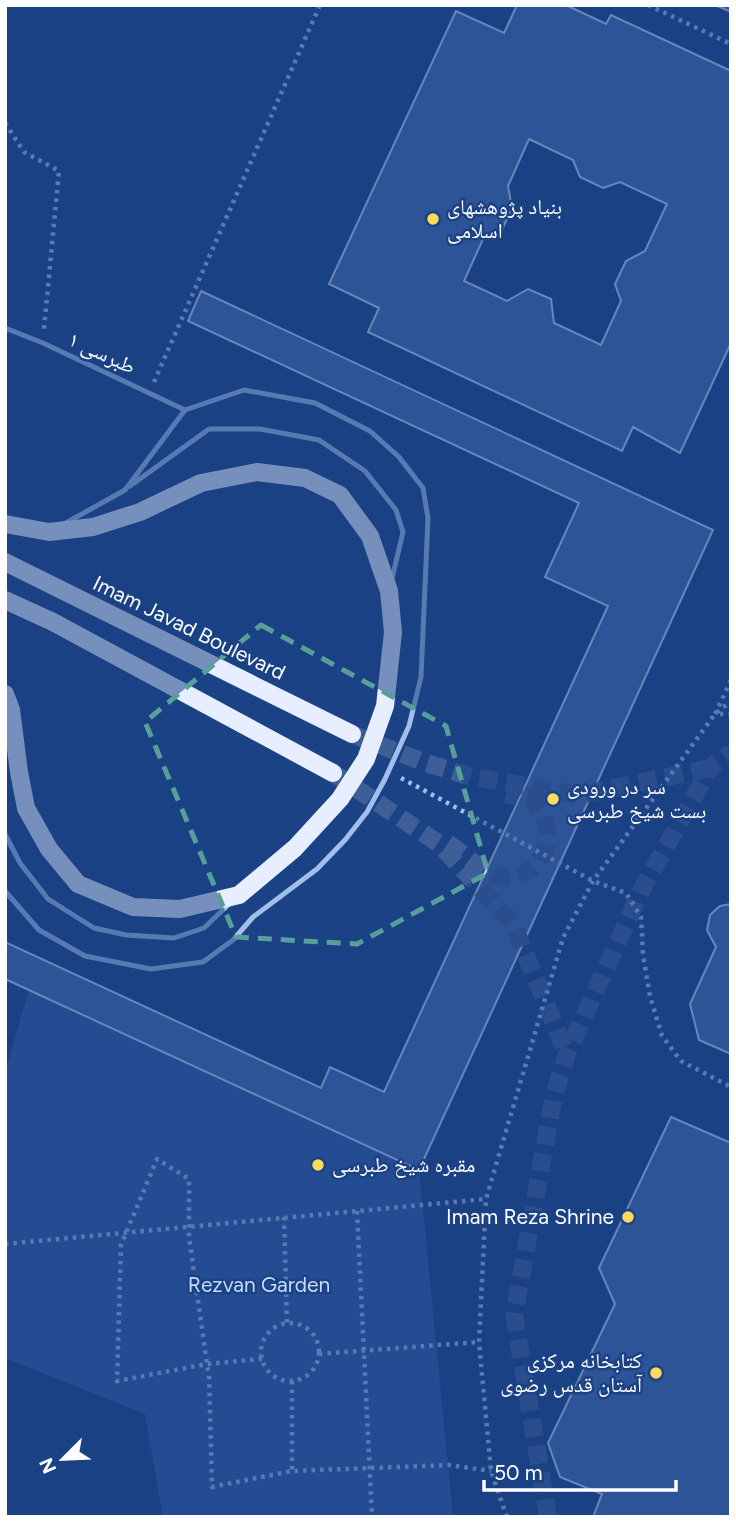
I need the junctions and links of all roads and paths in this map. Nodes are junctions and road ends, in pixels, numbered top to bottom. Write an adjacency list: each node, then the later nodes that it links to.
1 (320, 5): 7 (path)
2 (648, 5): 3 (path)
3 (731, 44)
4 (5, 122): 6 (path)
5 (5, 328): 6 (lane, طبرسی ۱)
6 (43, 343): 7 (lane, طبرسی ۱)
7 (149, 393): 8 (lane, طبرسی ۱)
8 (185, 410): 9 (lane); 21 (lane)
9 (125, 490): 11 (lane); 13 (lane)
10 (5, 524): 11 (main road)
11 (49, 532): 13 (main road)
12 (5, 562): 20 (main road, Imam Javad Boulevard)
13 (389, 591): 26 (main road)
14 (5, 600): 22 (main road)
15 (731, 680): 18 (path)
16 (5, 694): 26 (main road)
17 (731, 701): 18 (path)
18 (715, 714): 19 (path); 24 (path)
19 (731, 714)
20 (352, 734)
21 (389, 771): 24 (path); 25 (lane)
22 (333, 773)
23 (5, 834): 26 (lane)
24 (593, 881): 27 (path); 28 (path)
25 (5, 891)
26 (239, 895)
27 (731, 1087)
28 (486, 1199): 30 (path); 36 (path)
29 (336, 1210): 30 (path)
30 (358, 1211): 31 (path); 37 (path)
31 (284, 1217): 32 (path); 35 (path)
32 (189, 1227): 33 (path); 33 (path); 40 (path)
33 (125, 1233): 34 (path); 40 (path)
34 (5, 1244)
35 (287, 1324): 38 (path); 39 (path)
36 (479, 1342): 37 (path); 44 (path)
37 (364, 1350): 38 (path); 42 (path)
38 (319, 1354): 41 (path)
39 (262, 1359): 40 (path); 41 (path)
40 (207, 1364): 43 (path)
41 (292, 1381): 43 (path)
42 (370, 1468): 43 (path); 44 (path); 45 (path)
43 (292, 1471)
44 (491, 1471): 46 (path)
45 (372, 1517)
46 (507, 1517)

